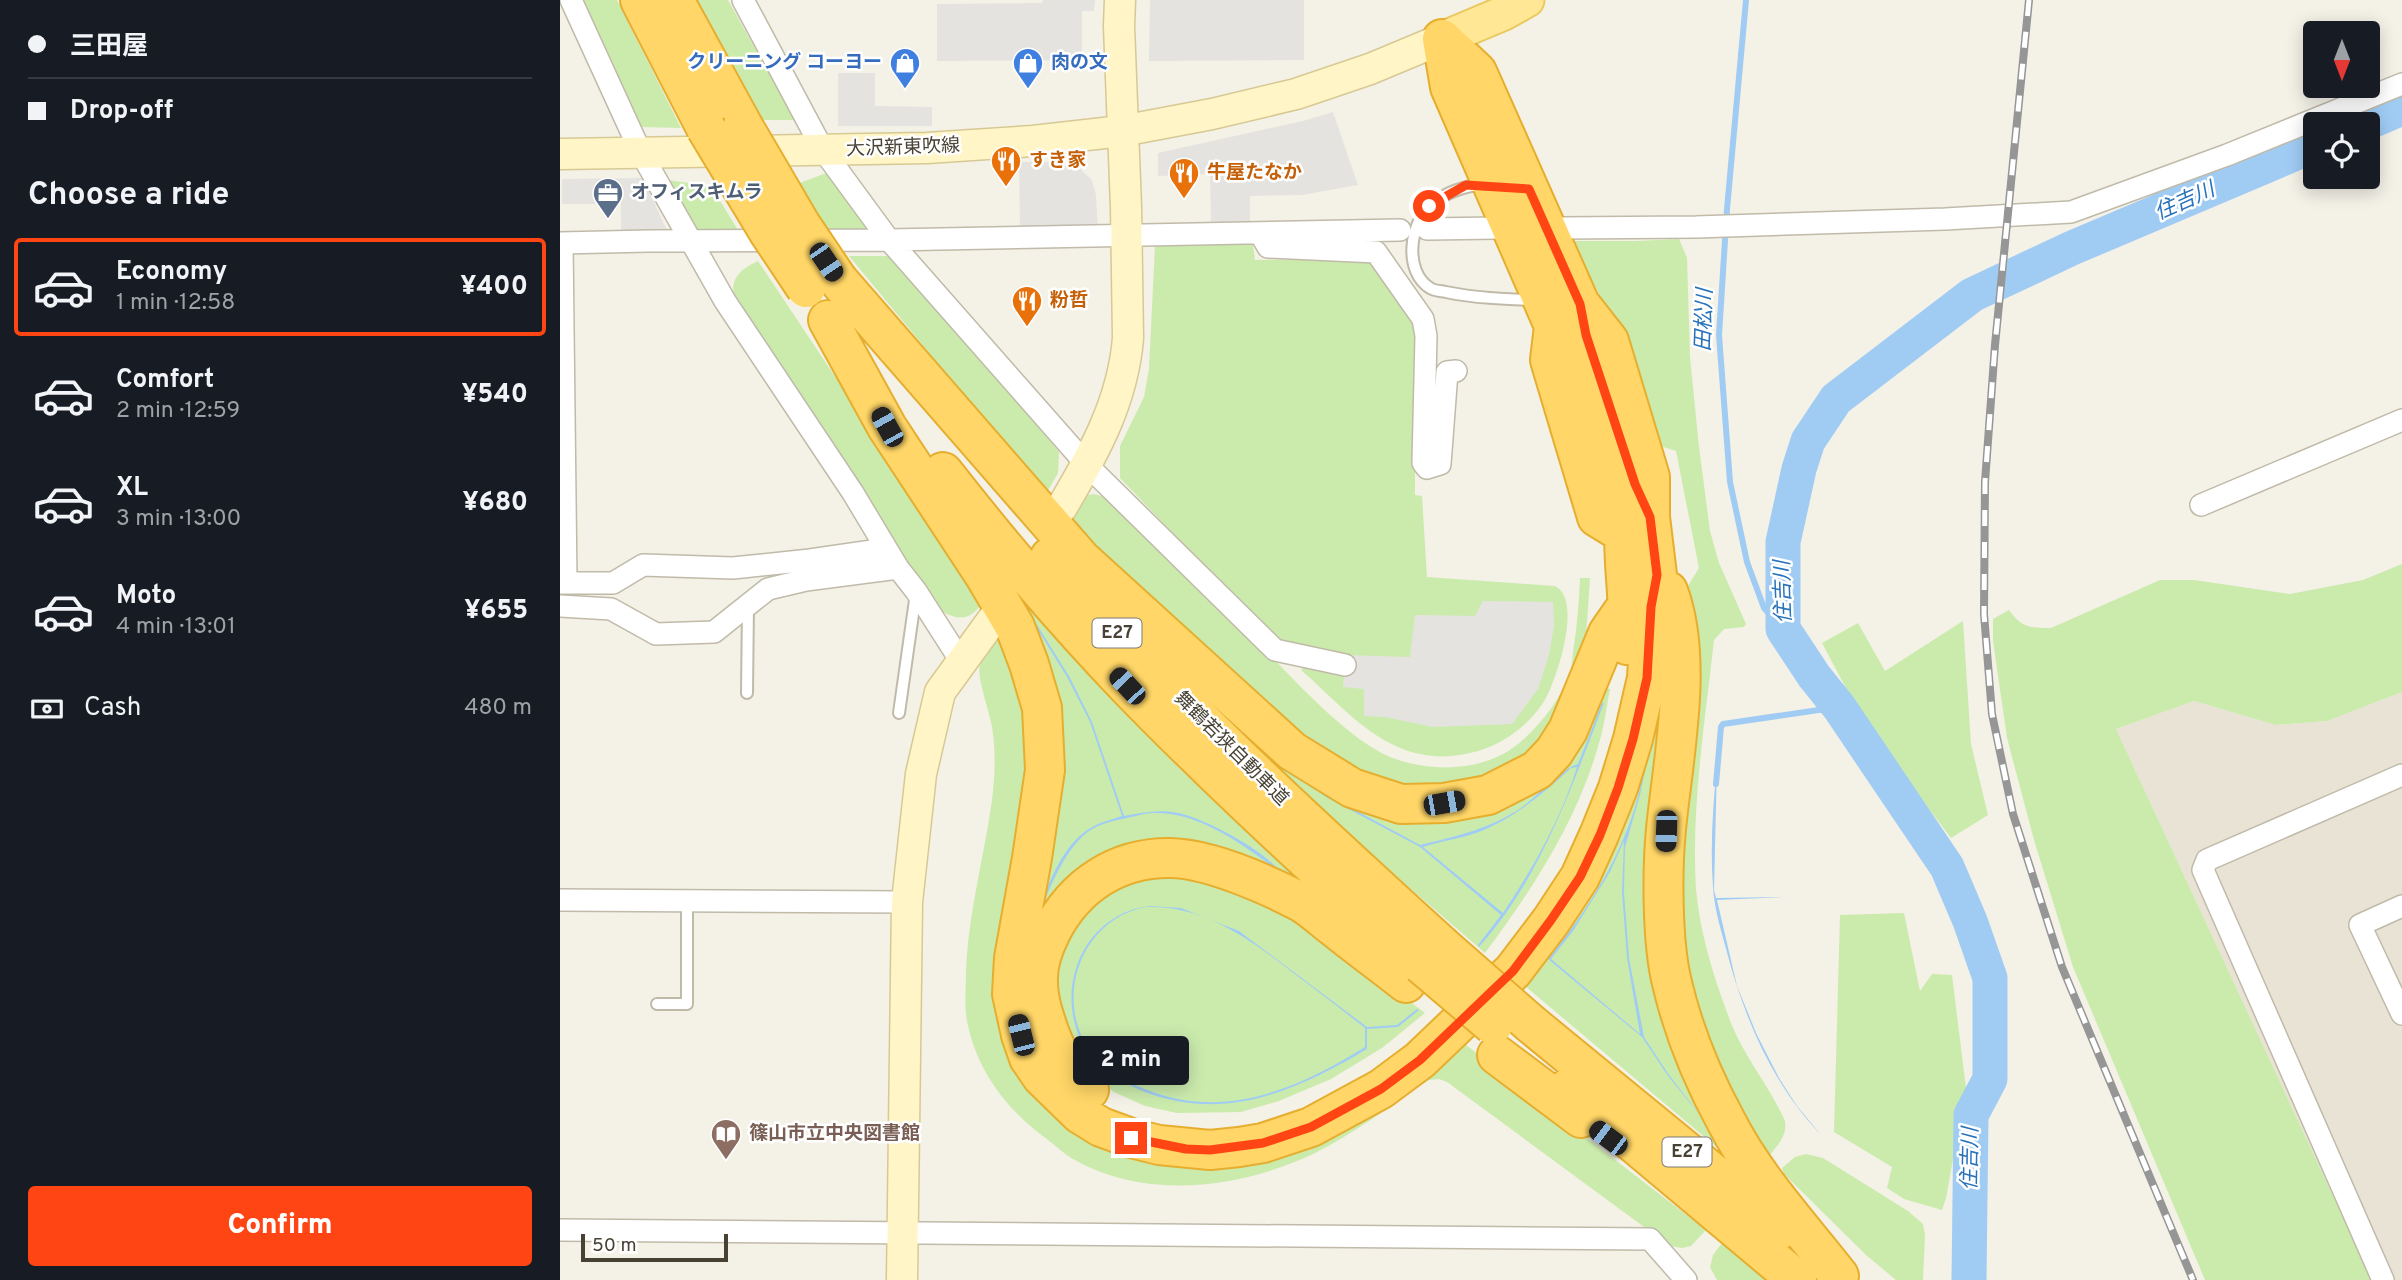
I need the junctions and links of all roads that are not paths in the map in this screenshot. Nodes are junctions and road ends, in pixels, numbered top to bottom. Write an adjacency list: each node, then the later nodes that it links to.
1 (571, 0): 12 (street)
2 (640, 0): 9 (highway, 舞鶴若狭自動車道 / E27)
3 (674, 0): 9 (highway, 舞鶴若狭自動車道 / E27)
4 (743, 0): 11 (street)
5 (1120, 0): 10 (street)
6 (1527, 0): 7 (main road)
7 (1442, 39): 10 (street, 大沢新東吹線); 14 (highway)
8 (2402, 84): 16 (street)
9 (724, 127): 24 (highway, 舞鶴若狭自動車道 / E27, bridge)
10 (1122, 131): 11 (street, 大沢新東吹線); 20 (street)
11 (823, 150): 12 (street, 大沢新東吹線); 22 (street)
12 (641, 153): 13 (street, 大沢新東吹線); 21 (street)
13 (560, 154)
14 (1511, 187): 25 (highway); 25 (lane)
15 (1499, 228): 17 (street)
16 (1561, 228)
17 (1427, 229)
18 (1400, 230): 19 (street)
19 (1260, 233): 20 (street); 27 (street)
20 (1126, 236): 22 (street); 29 (street)
21 (690, 240): 22 (street); 23 (street); 33 (street)
22 (889, 240): 29 (street)
23 (561, 243): 36 (street)
24 (822, 284): 26 (highway, 舞鶴若狭自動車道 / E27); 40 (highway); 51 (highway, 舞鶴若狭自動車道 / E27)
25 (1559, 310): 32 (highway); 32 (highway)
26 (828, 320): 35 (highway); 51 (highway, 舞鶴若狭自動車道 / E27)
27 (1456, 371)
28 (2402, 419): 30 (street)
29 (1087, 465): 31 (street); 43 (street)
30 (2201, 505)
31 (1062, 507)
32 (1636, 525): 35 (highway); 40 (highway)
33 (886, 549): 34 (street); 36 (street)
34 (898, 568): 37 (street); 38 (street)
35 (1657, 575): 58 (highway)
36 (563, 583)
37 (916, 591): 42 (street); 45 (lane)
38 (748, 605): 39 (street); 44 (lane)
39 (560, 606)
40 (1627, 606): 51 (highway)
41 (993, 619): 42 (street)
42 (962, 663): 49 (street)
43 (1345, 665)
44 (747, 693)
45 (899, 713)
46 (2402, 775): 61 (street)
47 (560, 900): 48 (street)
48 (687, 901): 49 (street); 52 (lane)
49 (907, 902): 56 (street)
50 (2402, 906): 53 (street)
51 (1423, 964): 54 (highway, 舞鶴若狭自動車道 / E27, bridge); 54 (highway)
52 (657, 1004)
53 (2402, 1014)
54 (1513, 1040): 57 (highway, 舞鶴若狭自動車道 / E27); 58 (highway, 舞鶴若狭自動車道 / E27)
55 (560, 1230): 56 (street)
56 (902, 1233): 59 (street); 60 (street)
57 (1791, 1275)
58 (1841, 1278)
59 (902, 1280)
60 (1686, 1280)
61 (2384, 1280)

